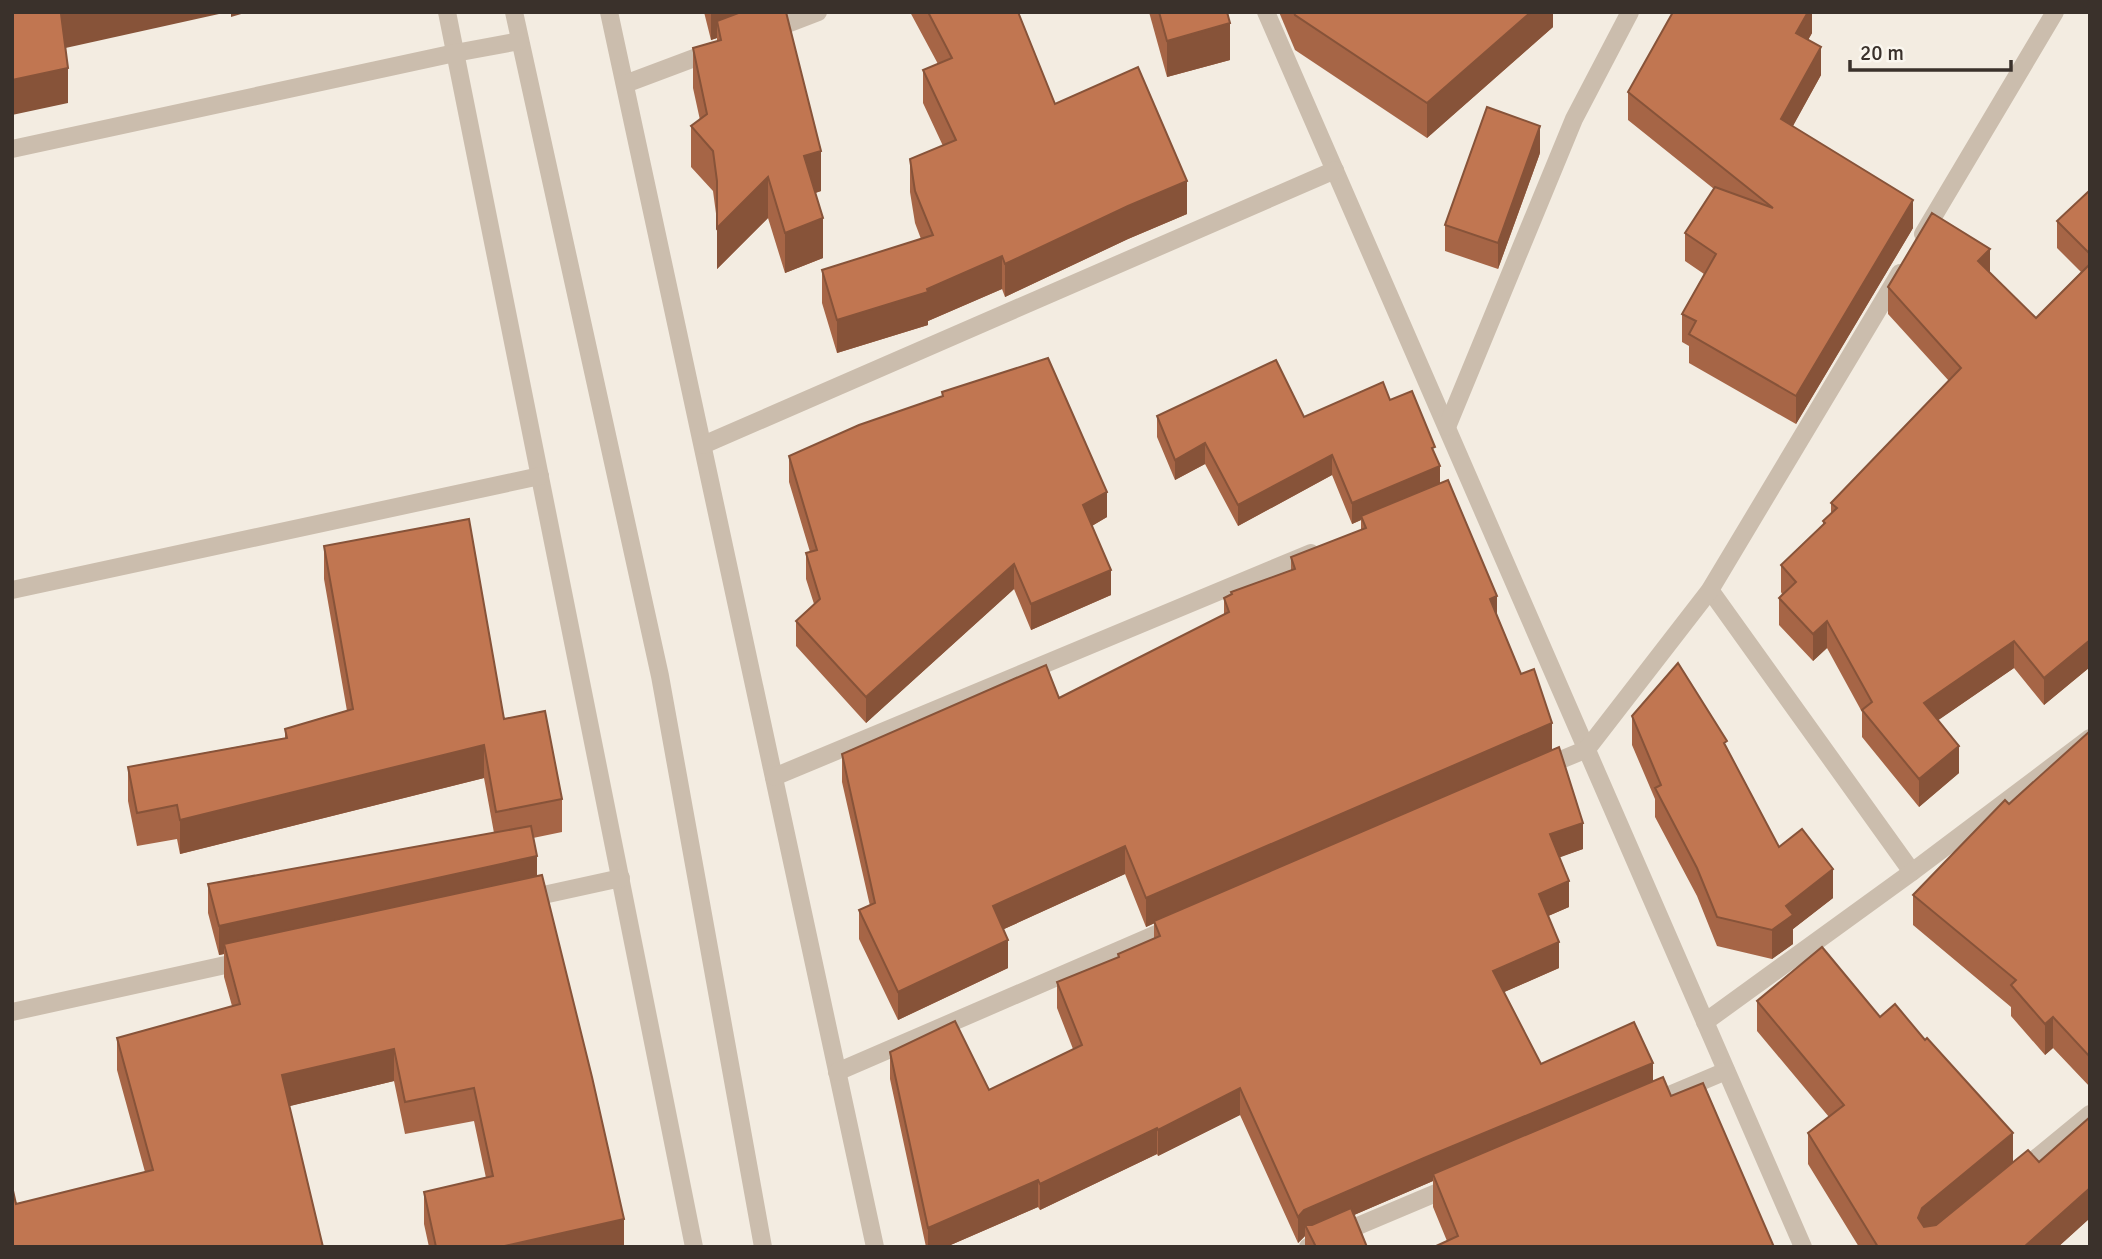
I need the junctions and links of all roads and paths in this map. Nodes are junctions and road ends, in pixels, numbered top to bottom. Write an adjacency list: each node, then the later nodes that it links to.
1 (447, 12): 11 (street)
2 (514, 12): 9 (street)
3 (609, 12): 12 (street)
4 (818, 12): 8 (street)
5 (1266, 12): 14 (street)
6 (1630, 12): 15 (street)
7 (2056, 12): 20 (street)
8 (754, 36)
9 (520, 41): 11 (street); 39 (street)
10 (728, 46): 12 (street)
11 (455, 53): 13 (street); 17 (street)
12 (625, 84): 16 (street)
13 (12, 149)
14 (1335, 170): 15 (street); 16 (street)
15 (1447, 427): 22 (street)
16 (703, 445): 24 (street)
17 (540, 476): 19 (street); 26 (street)
18 (1333, 544): 24 (street)
19 (12, 590)
20 (1710, 590): 22 (street); 25 (street)
21 (2090, 738): 25 (street)
22 (1587, 749): 23 (street); 31 (street)
23 (1523, 776)
24 (774, 777): 33 (street)
25 (1912, 872): 31 (street)
26 (621, 878): 27 (street); 38 (street)
27 (513, 902)
28 (1193, 918): 33 (street)
29 (269, 956): 30 (street)
30 (12, 1012)
31 (1704, 1022): 32 (street)
32 (1726, 1071): 34 (street); 42 (street)
33 (837, 1072): 40 (street)
34 (1637, 1109)
35 (2090, 1114): 37 (street)
36 (1473, 1178): 41 (street)
37 (2004, 1185)
38 (694, 1247)
39 (762, 1247)
40 (875, 1247)
41 (1308, 1247)
42 (1802, 1247)

